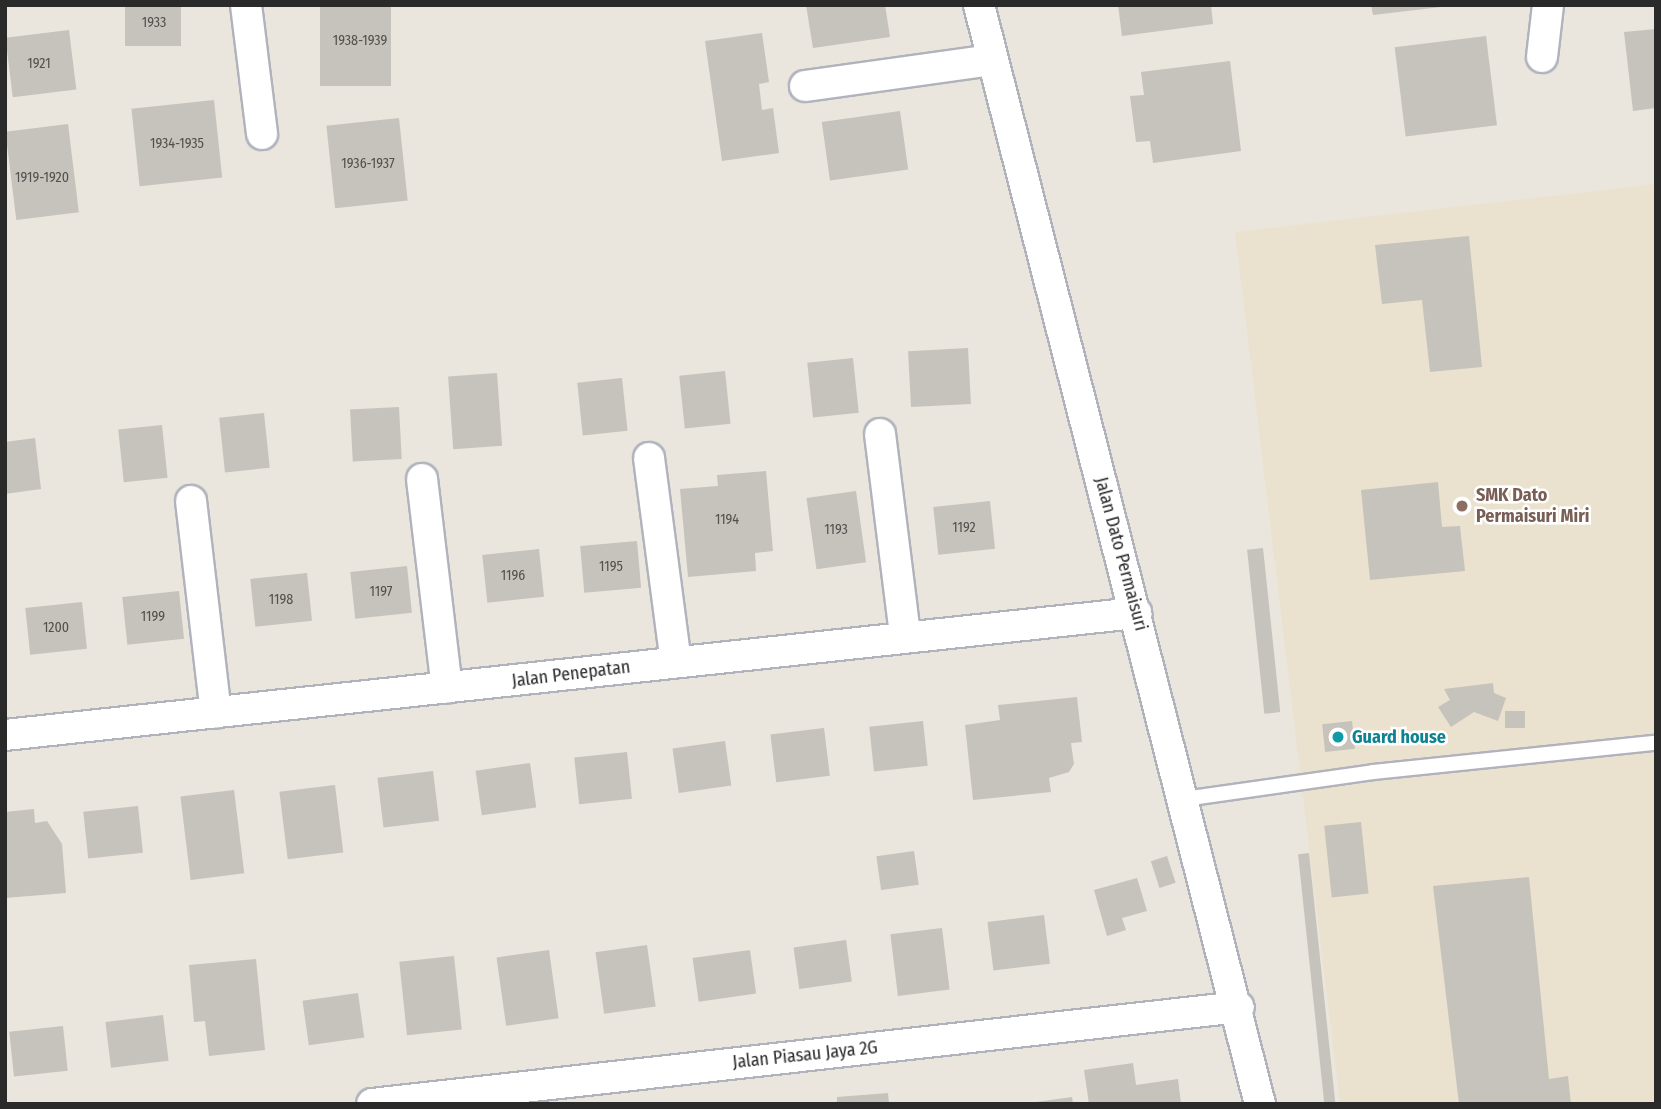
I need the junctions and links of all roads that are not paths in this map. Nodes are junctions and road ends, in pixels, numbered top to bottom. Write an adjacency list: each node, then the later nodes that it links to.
1 (246, 5): 7 (street)
2 (979, 5): 5 (street, Jalan Dato Permaisuri)
3 (1548, 5): 4 (street)
4 (1542, 57)
5 (992, 60): 6 (street); 12 (street, Jalan Dato Permaisuri)
6 (805, 86)
7 (262, 134)
8 (880, 434): 13 (street)
9 (649, 458): 14 (street)
10 (422, 479): 15 (street)
11 (191, 500): 16 (street)
12 (1136, 613): 13 (street, Jalan Penepatan); 19 (street, Jalan Dato Permaisuri)
13 (905, 636): 14 (street, Jalan Penepatan)
14 (676, 662): 15 (street, Jalan Penepatan)
15 (447, 688): 16 (street, Jalan Penepatan)
16 (216, 713): 17 (street, Jalan Penepatan)
17 (5, 735)
18 (1656, 743): 19 (lane)
19 (1184, 799): 20 (street, Jalan Dato Permaisuri)
20 (1239, 1007): 21 (street, Jalan Piasau Jaya 2G); 22 (street, Jalan Dato Permaisuri)
21 (372, 1104)
22 (1260, 1104)

